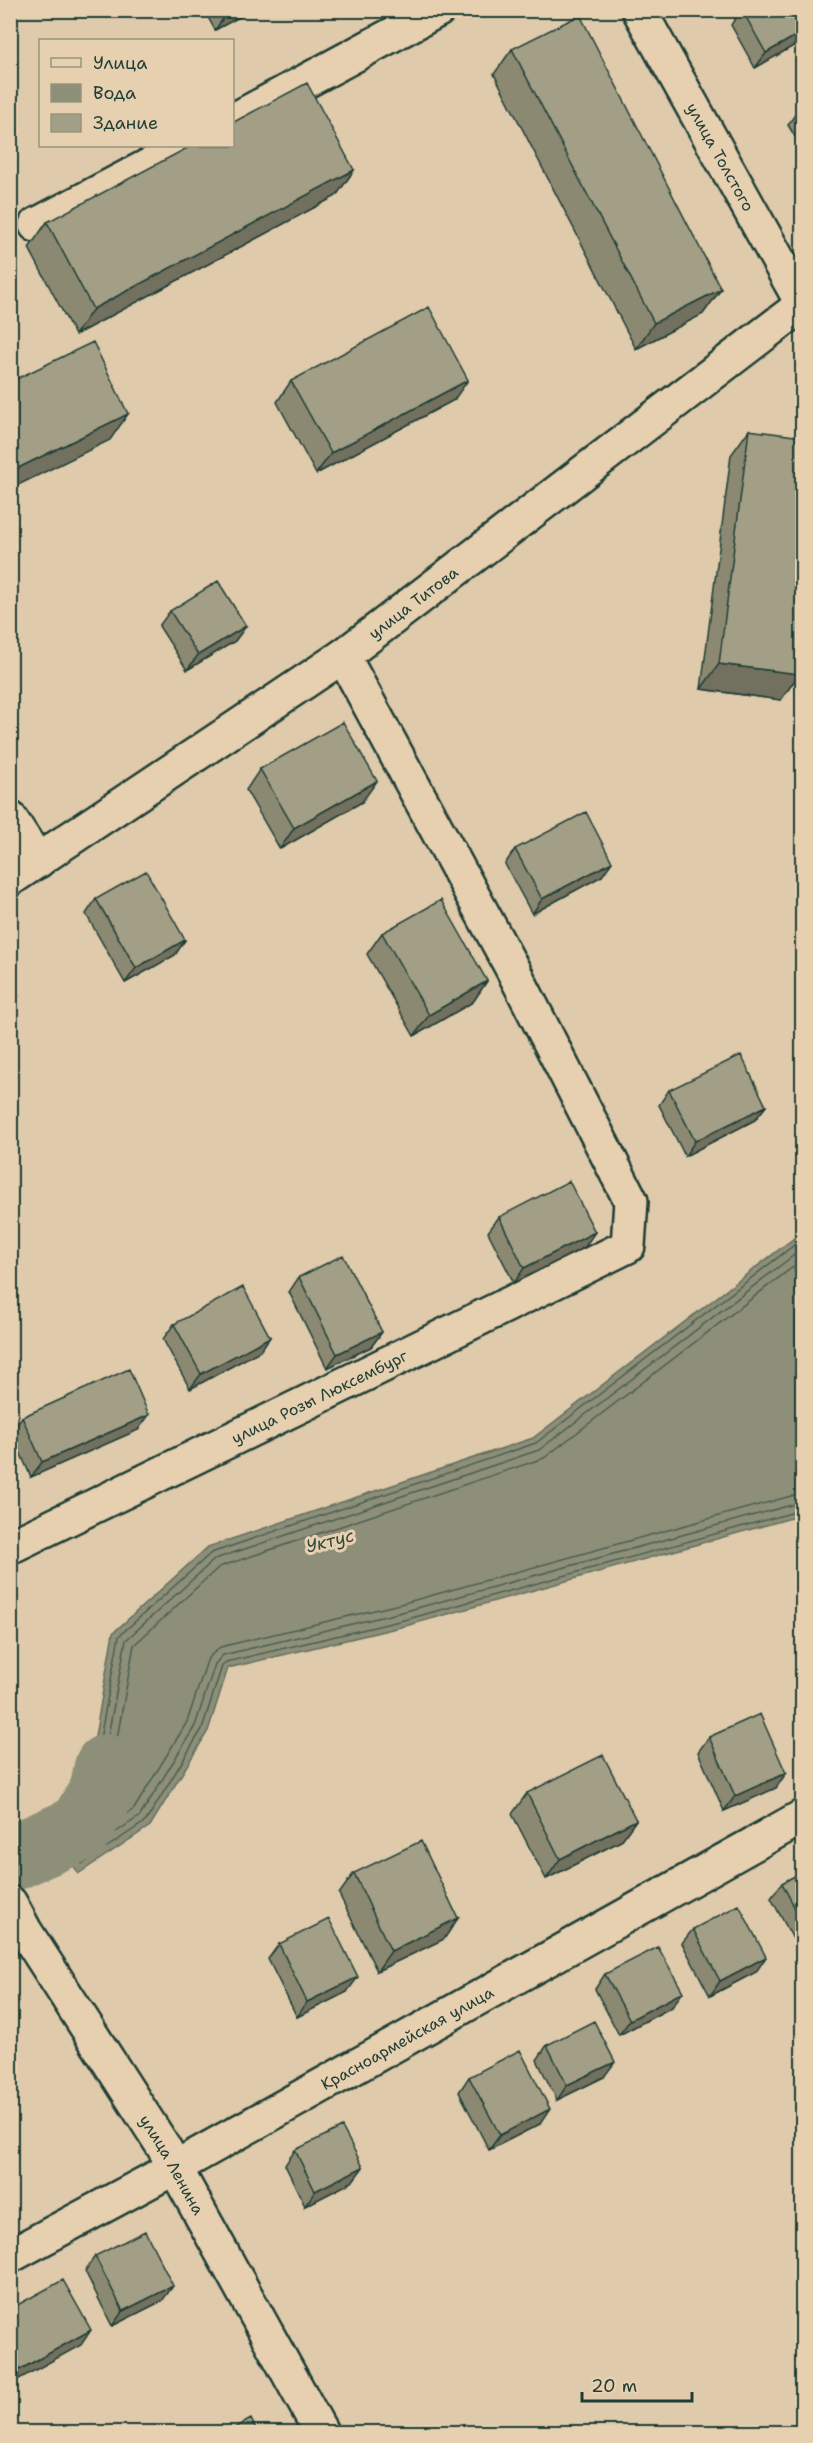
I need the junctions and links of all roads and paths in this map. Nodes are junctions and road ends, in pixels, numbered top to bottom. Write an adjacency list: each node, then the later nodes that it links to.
1 (438, 10): 3 (street)
2 (639, 10): 6 (street, улица Толстого)
3 (234, 120)
4 (184, 147): 5 (street)
5 (36, 225)
6 (802, 304): 7 (street, улица Титова)
7 (343, 656): 9 (street, улица Титова); 11 (street, улица Розы Люксембург)
8 (10, 818): 9 (street)
9 (38, 861): 10 (street, улица Титова)
10 (10, 879)
11 (10, 1547)
12 (802, 1817): 14 (street, Красноармейская улица)
13 (18, 1917): 14 (street, улица Ленина)
14 (176, 2167): 15 (street, Красноармейская улица); 16 (street, улица Ленина)
15 (10, 2256)
16 (321, 2433)

